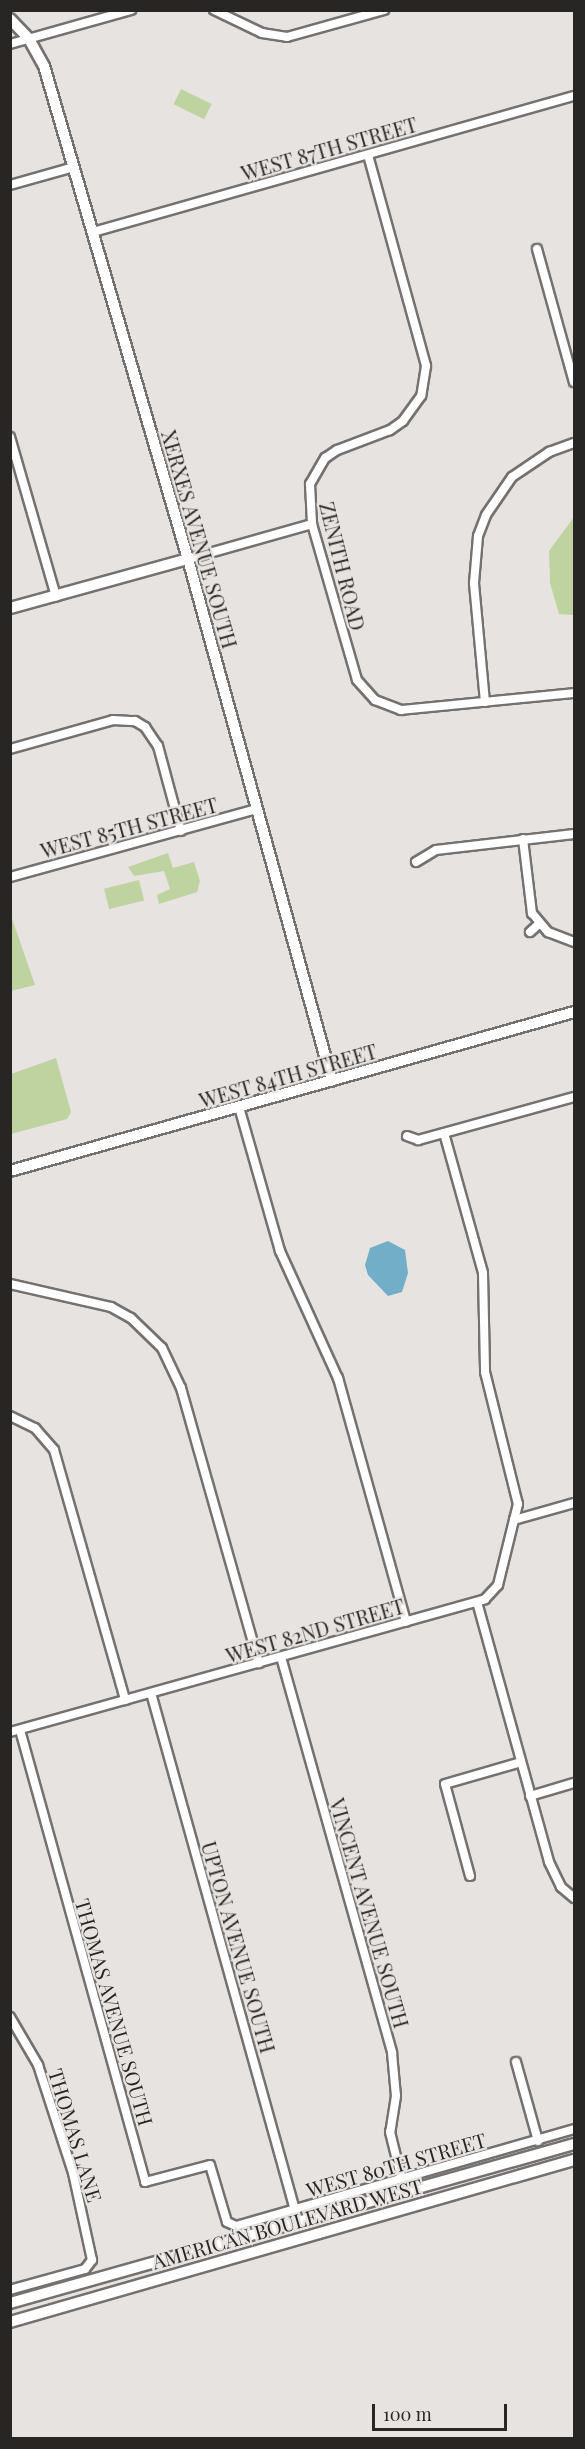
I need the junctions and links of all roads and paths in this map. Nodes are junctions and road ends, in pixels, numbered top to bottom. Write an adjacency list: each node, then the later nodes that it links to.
1 (130, 10): 5 (street)
2 (214, 10): 3 (street)
3 (384, 10)
4 (10, 18): 5 (street, XERXES AVENUE SOUTH)
5 (29, 39): 6 (street); 9 (street, XERXES AVENUE SOUTH)
6 (10, 44)
7 (574, 96): 8 (street, WEST 87TH STREET)
8 (368, 154): 11 (street, WEST 87TH STREET); 16 (street, ZENITH ROAD)
9 (74, 167): 10 (street); 11 (street, XERXES AVENUE SOUTH)
10 (10, 185)
11 (93, 232): 17 (street, XERXES AVENUE SOUTH)
12 (537, 249): 13 (street)
13 (574, 382)
14 (10, 437): 18 (street)
15 (574, 443): 21 (street)
16 (312, 524): 17 (street); 21 (street, ZENITH ROAD)
17 (188, 559): 18 (street); 23 (street, XERXES AVENUE SOUTH)
18 (56, 596): 19 (street)
19 (10, 608)
20 (574, 693): 21 (street, ZENITH ROAD)
21 (485, 702)
22 (10, 748): 24 (street)
23 (257, 809): 24 (street, WEST 85TH STREET); 33 (street, XERXES AVENUE SOUTH)
24 (181, 831): 28 (street, WEST 85TH STREET)
25 (574, 834): 26 (street)
26 (523, 839): 27 (street); 29 (street)
27 (416, 861)
28 (10, 877)
29 (539, 924): 30 (street); 31 (street)
30 (530, 932)
31 (574, 942)
32 (574, 1012): 33 (street, WEST 84TH STREET)
33 (332, 1081): 35 (street, WEST 84TH STREET)
34 (574, 1096): 36 (street)
35 (239, 1107): 38 (street, WEST 84TH STREET); 44 (street)
36 (444, 1133): 37 (street); 42 (street)
37 (407, 1136)
38 (10, 1171)
39 (10, 1284): 46 (street)
40 (10, 1416): 48 (street)
41 (574, 1503): 42 (street)
42 (514, 1520): 43 (street, WEST 82ND STREET)
43 (477, 1602): 44 (street, WEST 82ND STREET); 50 (street)
44 (406, 1622): 45 (street, WEST 82ND STREET)
45 (281, 1657): 46 (street, WEST 82ND STREET); 61 (street, VINCENT AVENUE SOUTH)
46 (259, 1663): 47 (street, WEST 82ND STREET)
47 (151, 1693): 48 (street, WEST 82ND STREET); 62 (street, UPTON AVENUE SOUTH)
48 (125, 1700): 49 (street, WEST 82ND STREET)
49 (15, 1731): 63 (street, THOMAS AVENUE SOUTH)
50 (521, 1762): 52 (street); 53 (street)
51 (574, 1783): 52 (street)
52 (530, 1796): 54 (street)
53 (470, 1876)
54 (574, 1898)
55 (13, 2020): 66 (street, THOMAS LANE)
56 (516, 2062): 58 (street)
57 (574, 2129): 58 (street, WEST 80TH STREET)
58 (538, 2140): 61 (street, WEST 80TH STREET)
59 (574, 2144): 64 (street, AMERICAN BOULEVARD WEST)
60 (574, 2160): 65 (street, AMERICAN BOULEVARD WEST)
61 (402, 2180): 62 (street, WEST 80TH STREET)
62 (295, 2210): 63 (street, WEST 80TH STREET)
63 (227, 2222)
64 (225, 2243): 65 (street); 67 (street, AMERICAN BOULEVARD WEST)
65 (230, 2258): 68 (street, AMERICAN BOULEVARD WEST)
66 (10, 2290)
67 (10, 2303)
68 (10, 2322)

